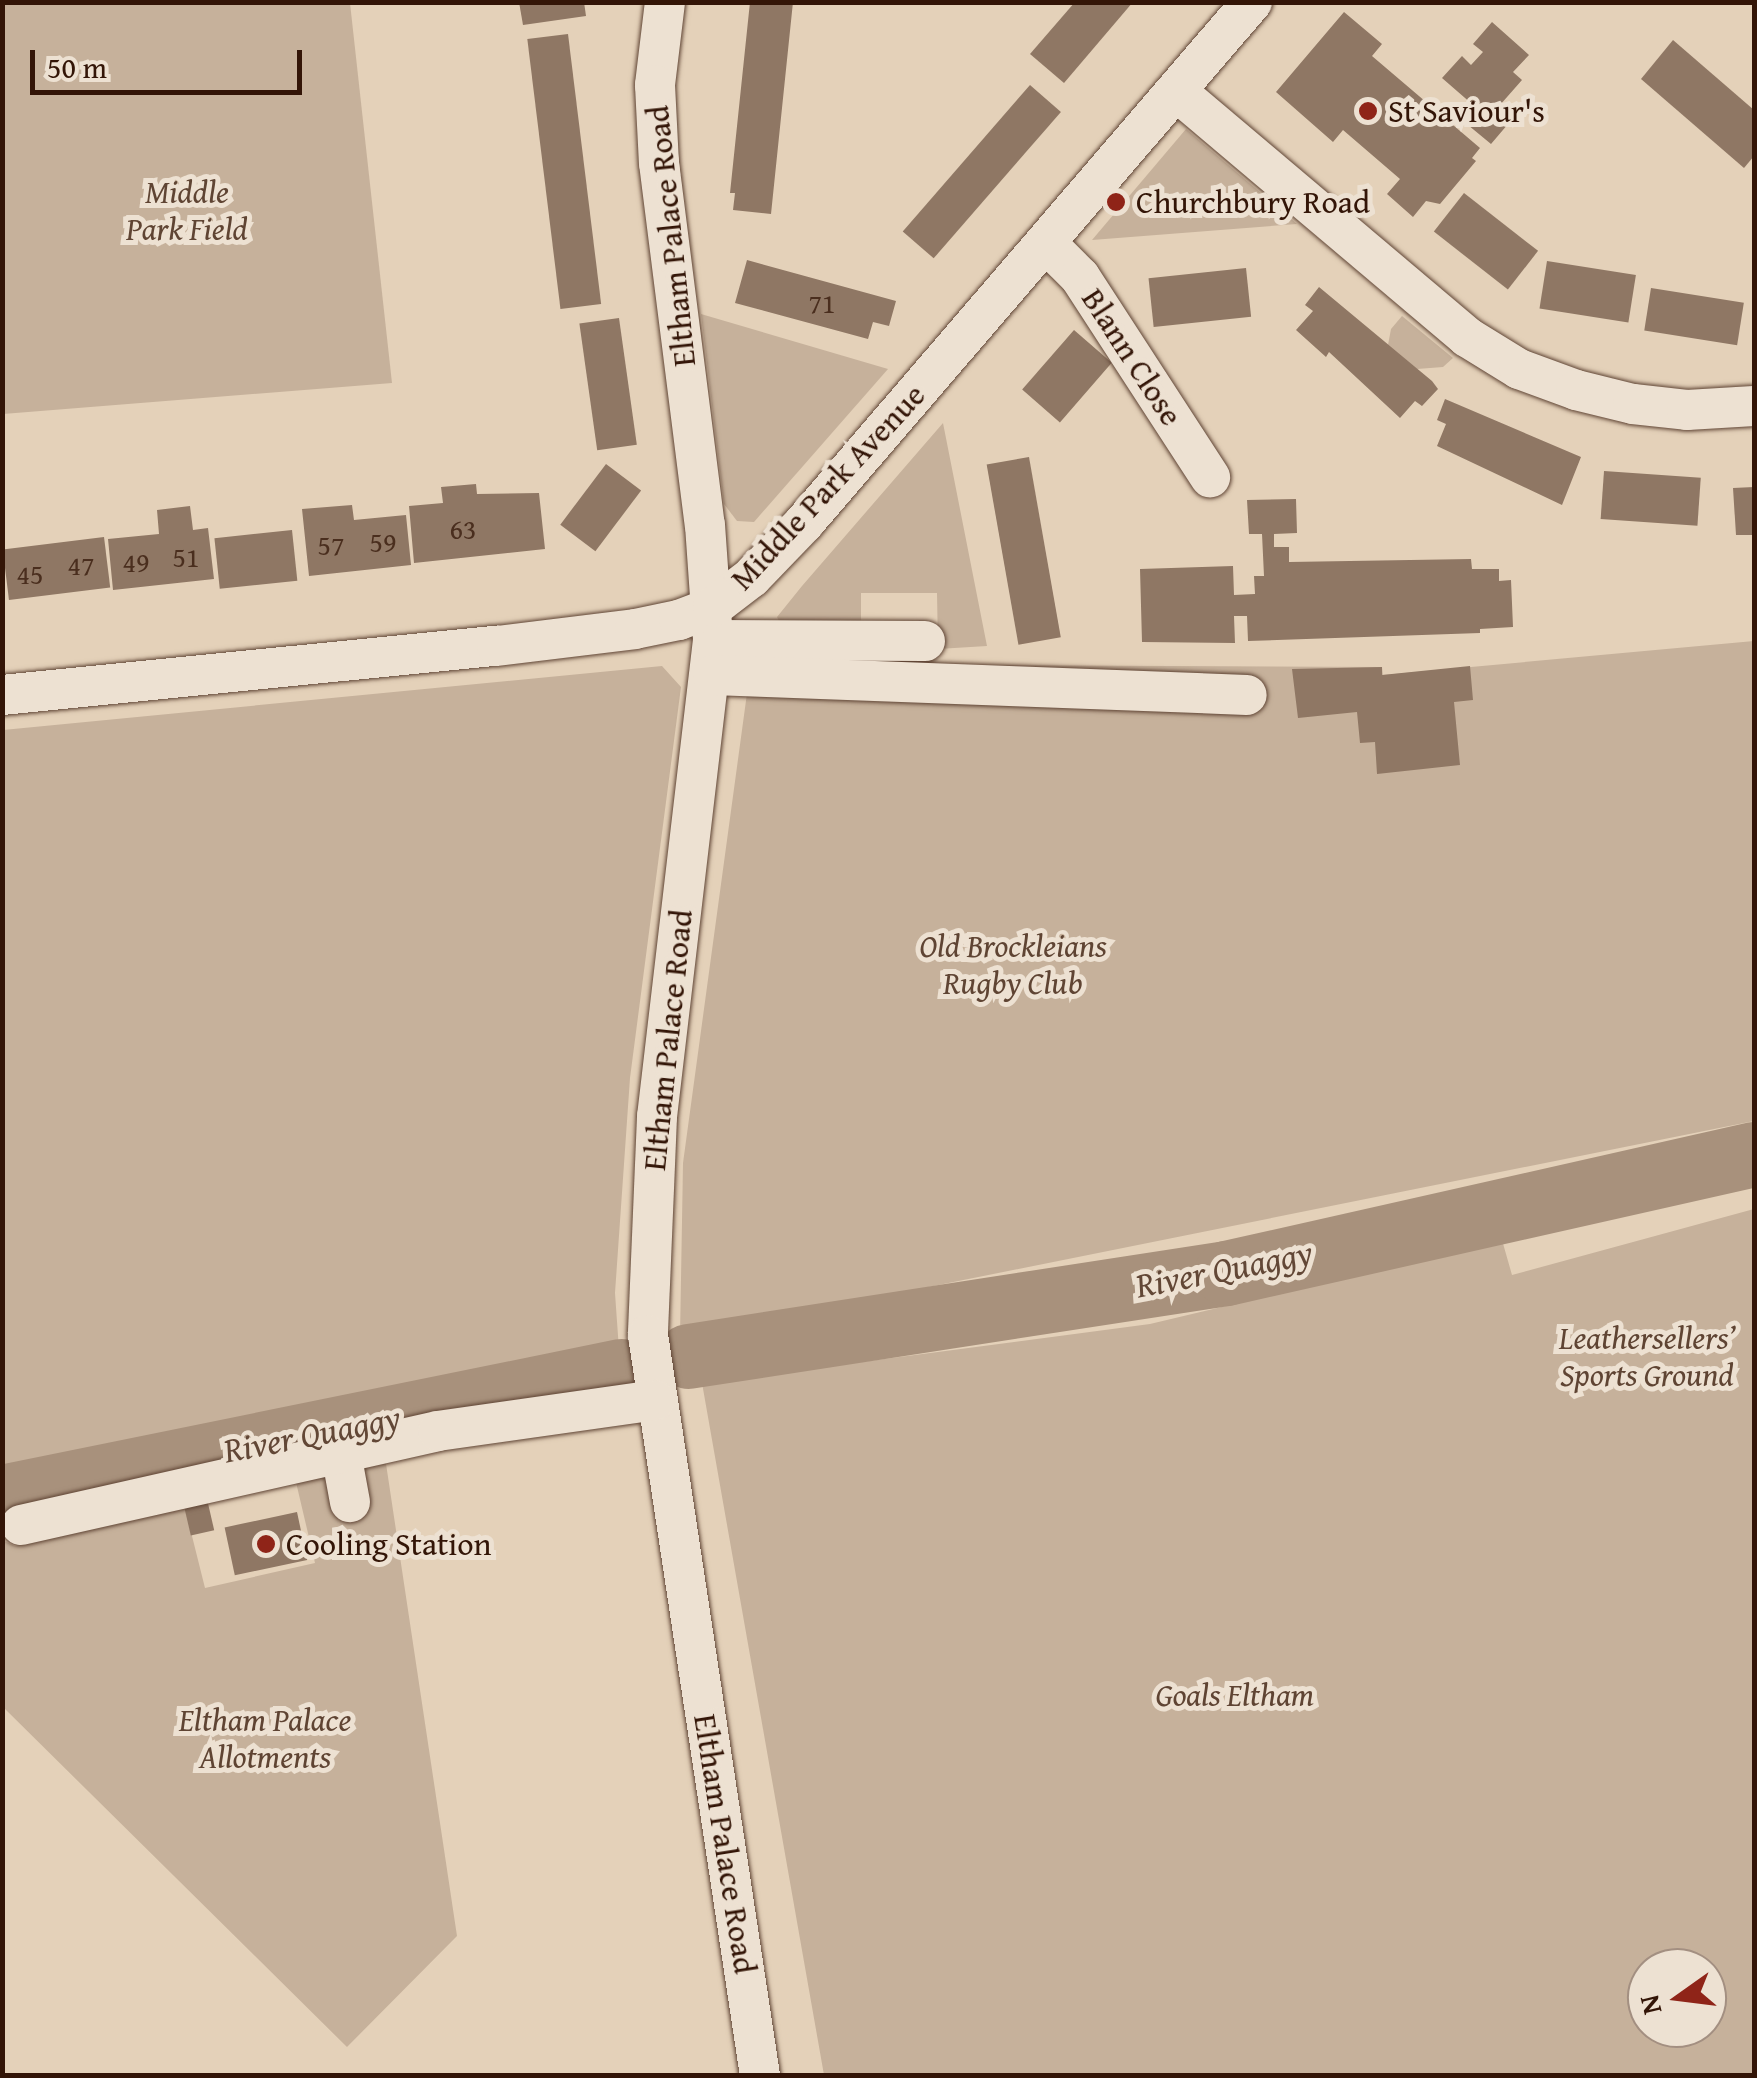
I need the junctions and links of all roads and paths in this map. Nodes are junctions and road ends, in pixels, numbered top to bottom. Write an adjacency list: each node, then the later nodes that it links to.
1 (665, 2): 7 (street, Eltham Palace Road)
2 (1252, 2): 3 (street, Middle Park Avenue)
3 (1176, 91): 4 (street, Middle Park Avenue); 5 (street)
4 (1046, 243): 6 (street, Blann Close); 7 (street, Middle Park Avenue)
5 (1754, 406)
6 (1210, 477)
7 (713, 640): 8 (street); 9 (street); 10 (street, Middle Park Avenue); 11 (street, Eltham Palace Road)
8 (925, 641)
9 (1247, 695)
10 (2, 696)
11 (655, 1400): 12 (street); 15 (street, Eltham Palace Road)
12 (341, 1453): 13 (street); 14 (street)
13 (350, 1502)
14 (21, 1525)
15 (760, 2076)

